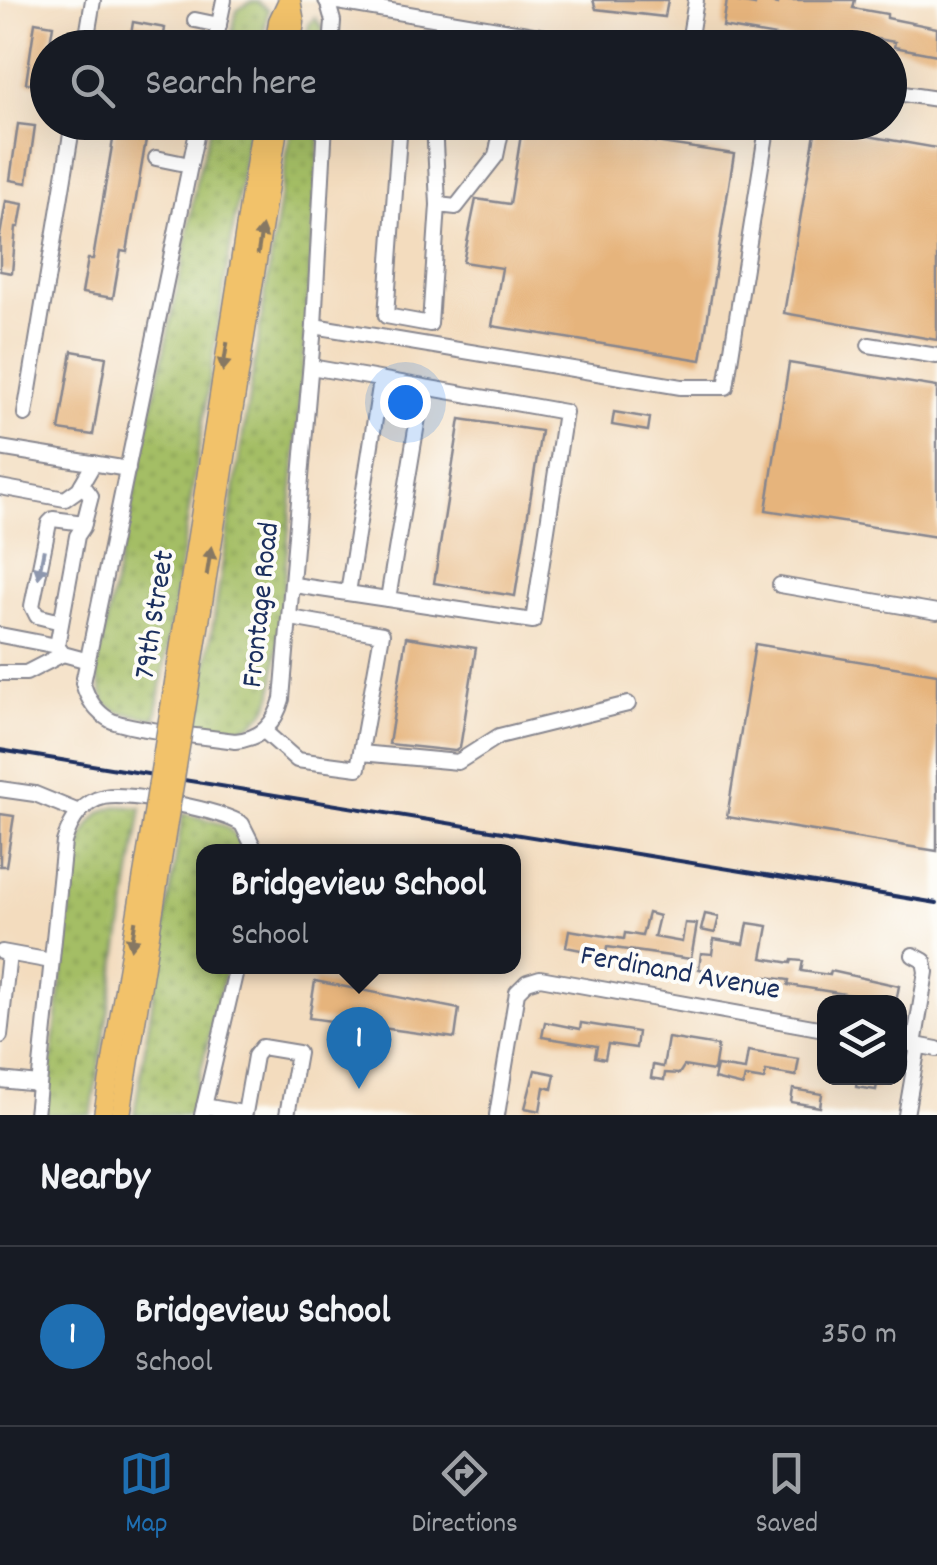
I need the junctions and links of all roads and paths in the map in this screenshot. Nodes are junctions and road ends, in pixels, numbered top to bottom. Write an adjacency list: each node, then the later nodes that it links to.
1 (92, 0): 9 (street)
2 (224, 0): 8 (street)
3 (290, 0): 11 (main road); 12 (main road)
4 (327, 0): 6 (street); 13 (street)
5 (696, 0): 15 (street)
6 (383, 5): 14 (street)
7 (195, 20): 8 (street)
8 (219, 24): 10 (street)
9 (88, 30)
10 (218, 30)
11 (277, 30)
12 (293, 30)
13 (332, 30)
14 (480, 30)
15 (691, 30)
16 (907, 95): 17 (street)
17 (937, 100)
18 (69, 140): 36 (street)
19 (195, 140): 28 (street, Frontage Road)
20 (259, 140): 54 (main road, 79th Street, one-way to 54)
21 (276, 140): 54 (main road, 79th Street, one-way to 21)
22 (325, 140): 30 (street, Frontage Road)
23 (399, 140): 29 (street)
24 (435, 140): 29 (street)
25 (499, 140): 29 (street)
26 (765, 140): 30 (street)
27 (156, 158): 28 (street)
28 (190, 165): 39 (street, Frontage Road)
29 (438, 206)
30 (314, 326): 33 (street, Frontage Road)
31 (869, 345): 32 (street)
32 (937, 356)
33 (311, 368): 34 (street); 43 (street, Frontage Road)
34 (382, 380): 35 (street); 45 (street)
35 (422, 387): 46 (street); 46 (street)
36 (25, 414)
37 (0, 448): 38 (street)
38 (94, 463): 39 (street); 40 (street)
39 (128, 469): 52 (street, Frontage Road)
40 (82, 484): 41 (street); 42 (street)
41 (0, 488)
42 (84, 524): 49 (street); 49 (street, one-way to 49)
43 (294, 585): 45 (street); 48 (street, Frontage Road)
44 (780, 585): 47 (street)
45 (348, 593): 46 (street)
46 (388, 599)
47 (937, 612)
48 (291, 618): 56 (street, Frontage Road); 57 (street)
49 (61, 622): 51 (street)
50 (0, 635): 51 (street)
51 (60, 650): 52 (street); 53 (street)
52 (86, 660): 56 (street, Frontage Road)
53 (0, 672)
54 (181, 690): 60 (main road, 79th Street, bridge)
55 (628, 704): 57 (street)
56 (264, 731): 57 (street)
57 (361, 753)
58 (0, 789): 59 (street)
59 (79, 812): 61 (street); 64 (street)
60 (157, 840): 76 (main road, 79th Street, one-way to 76); 77 (main road, 79th Street)
61 (252, 844)
62 (4, 953): 64 (street); 66 (street)
63 (913, 955): 69 (street)
64 (50, 961): 72 (street)
65 (235, 974): 73 (street)
66 (2, 997): 68 (street)
67 (817, 1028): 79 (street, Ferdinand Avenue)
68 (0, 1036)
69 (910, 1044): 70 (street); 80 (street)
70 (937, 1049)
71 (0, 1080): 72 (street)
72 (39, 1084): 75 (street)
73 (203, 1111): 74 (street)
74 (243, 1114): 78 (street)
75 (36, 1115)
76 (103, 1115)
77 (120, 1115)
78 (286, 1115)
79 (497, 1115)
80 (906, 1115)

